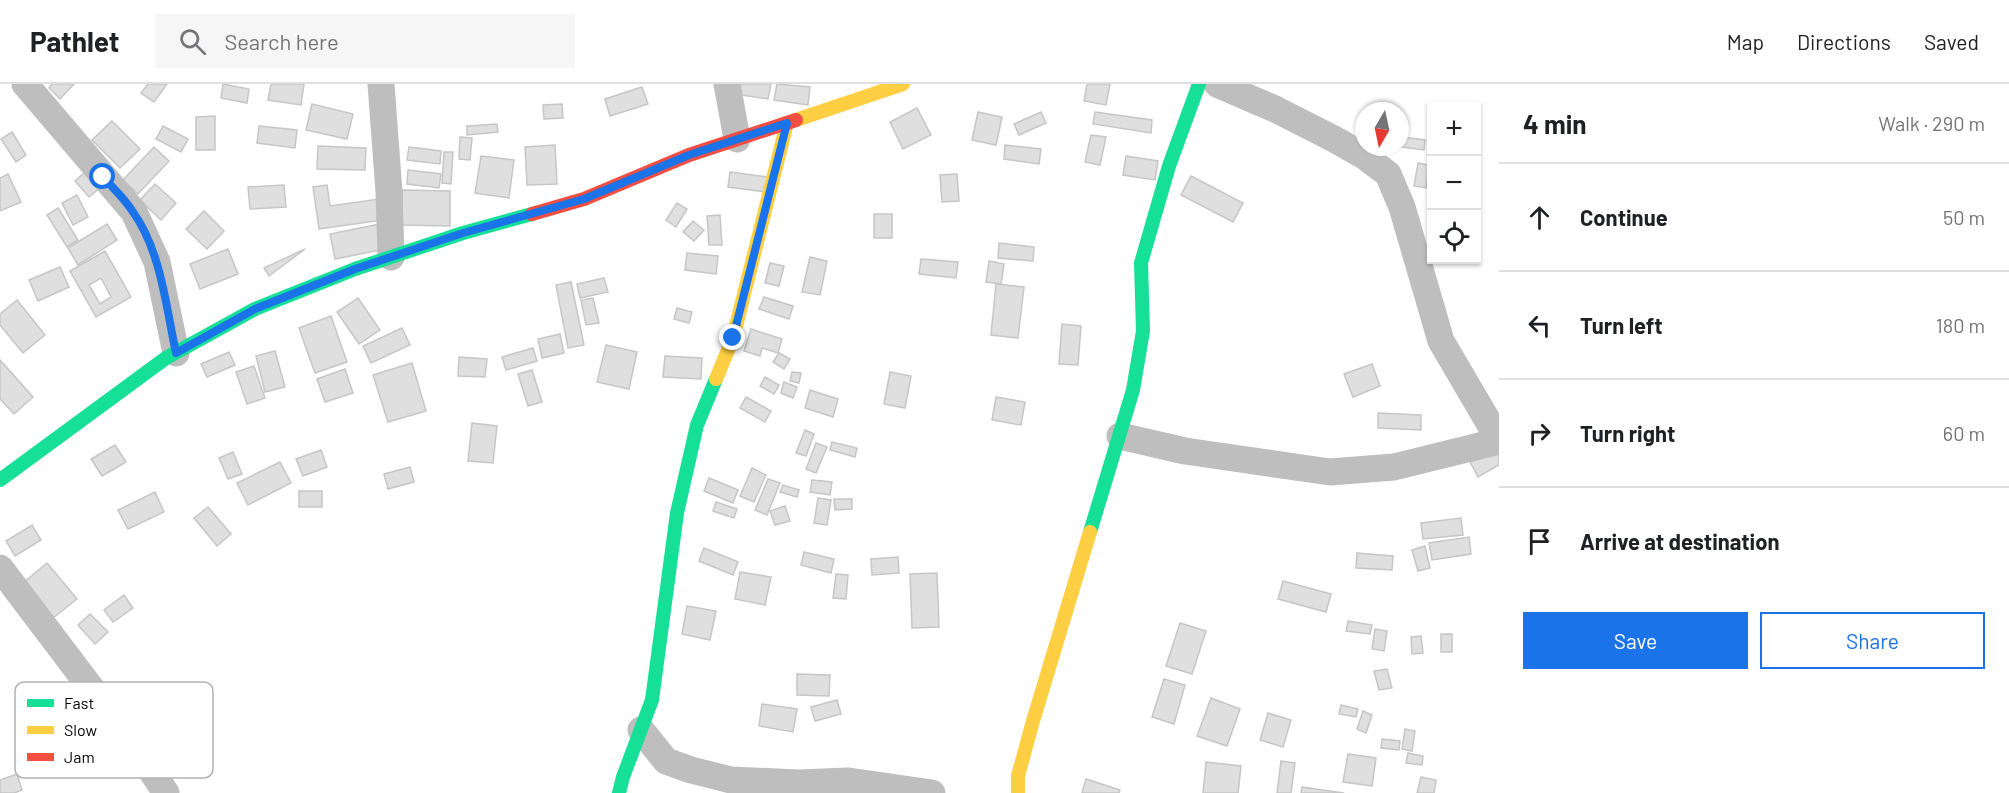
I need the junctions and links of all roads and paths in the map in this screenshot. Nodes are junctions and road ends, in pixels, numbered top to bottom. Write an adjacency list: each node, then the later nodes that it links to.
1 (25, 84): 10 (street)
2 (381, 84): 9 (street)
3 (727, 84): 8 (street)
4 (1199, 84): 11 (street)
5 (1217, 84): 12 (street)
6 (898, 85): 7 (street)
7 (787, 123): 8 (street); 16 (street)
8 (737, 140): 9 (street)
9 (391, 257): 10 (street)
10 (176, 353): 13 (street)
11 (1120, 436): 12 (street); 21 (street)
12 (1499, 440)
13 (0, 480)
14 (0, 568): 15 (street)
15 (86, 682)
16 (641, 730): 19 (street); 20 (street)
17 (156, 778): 18 (street)
18 (166, 793)
19 (619, 793)
20 (932, 793)
21 (1018, 793)

